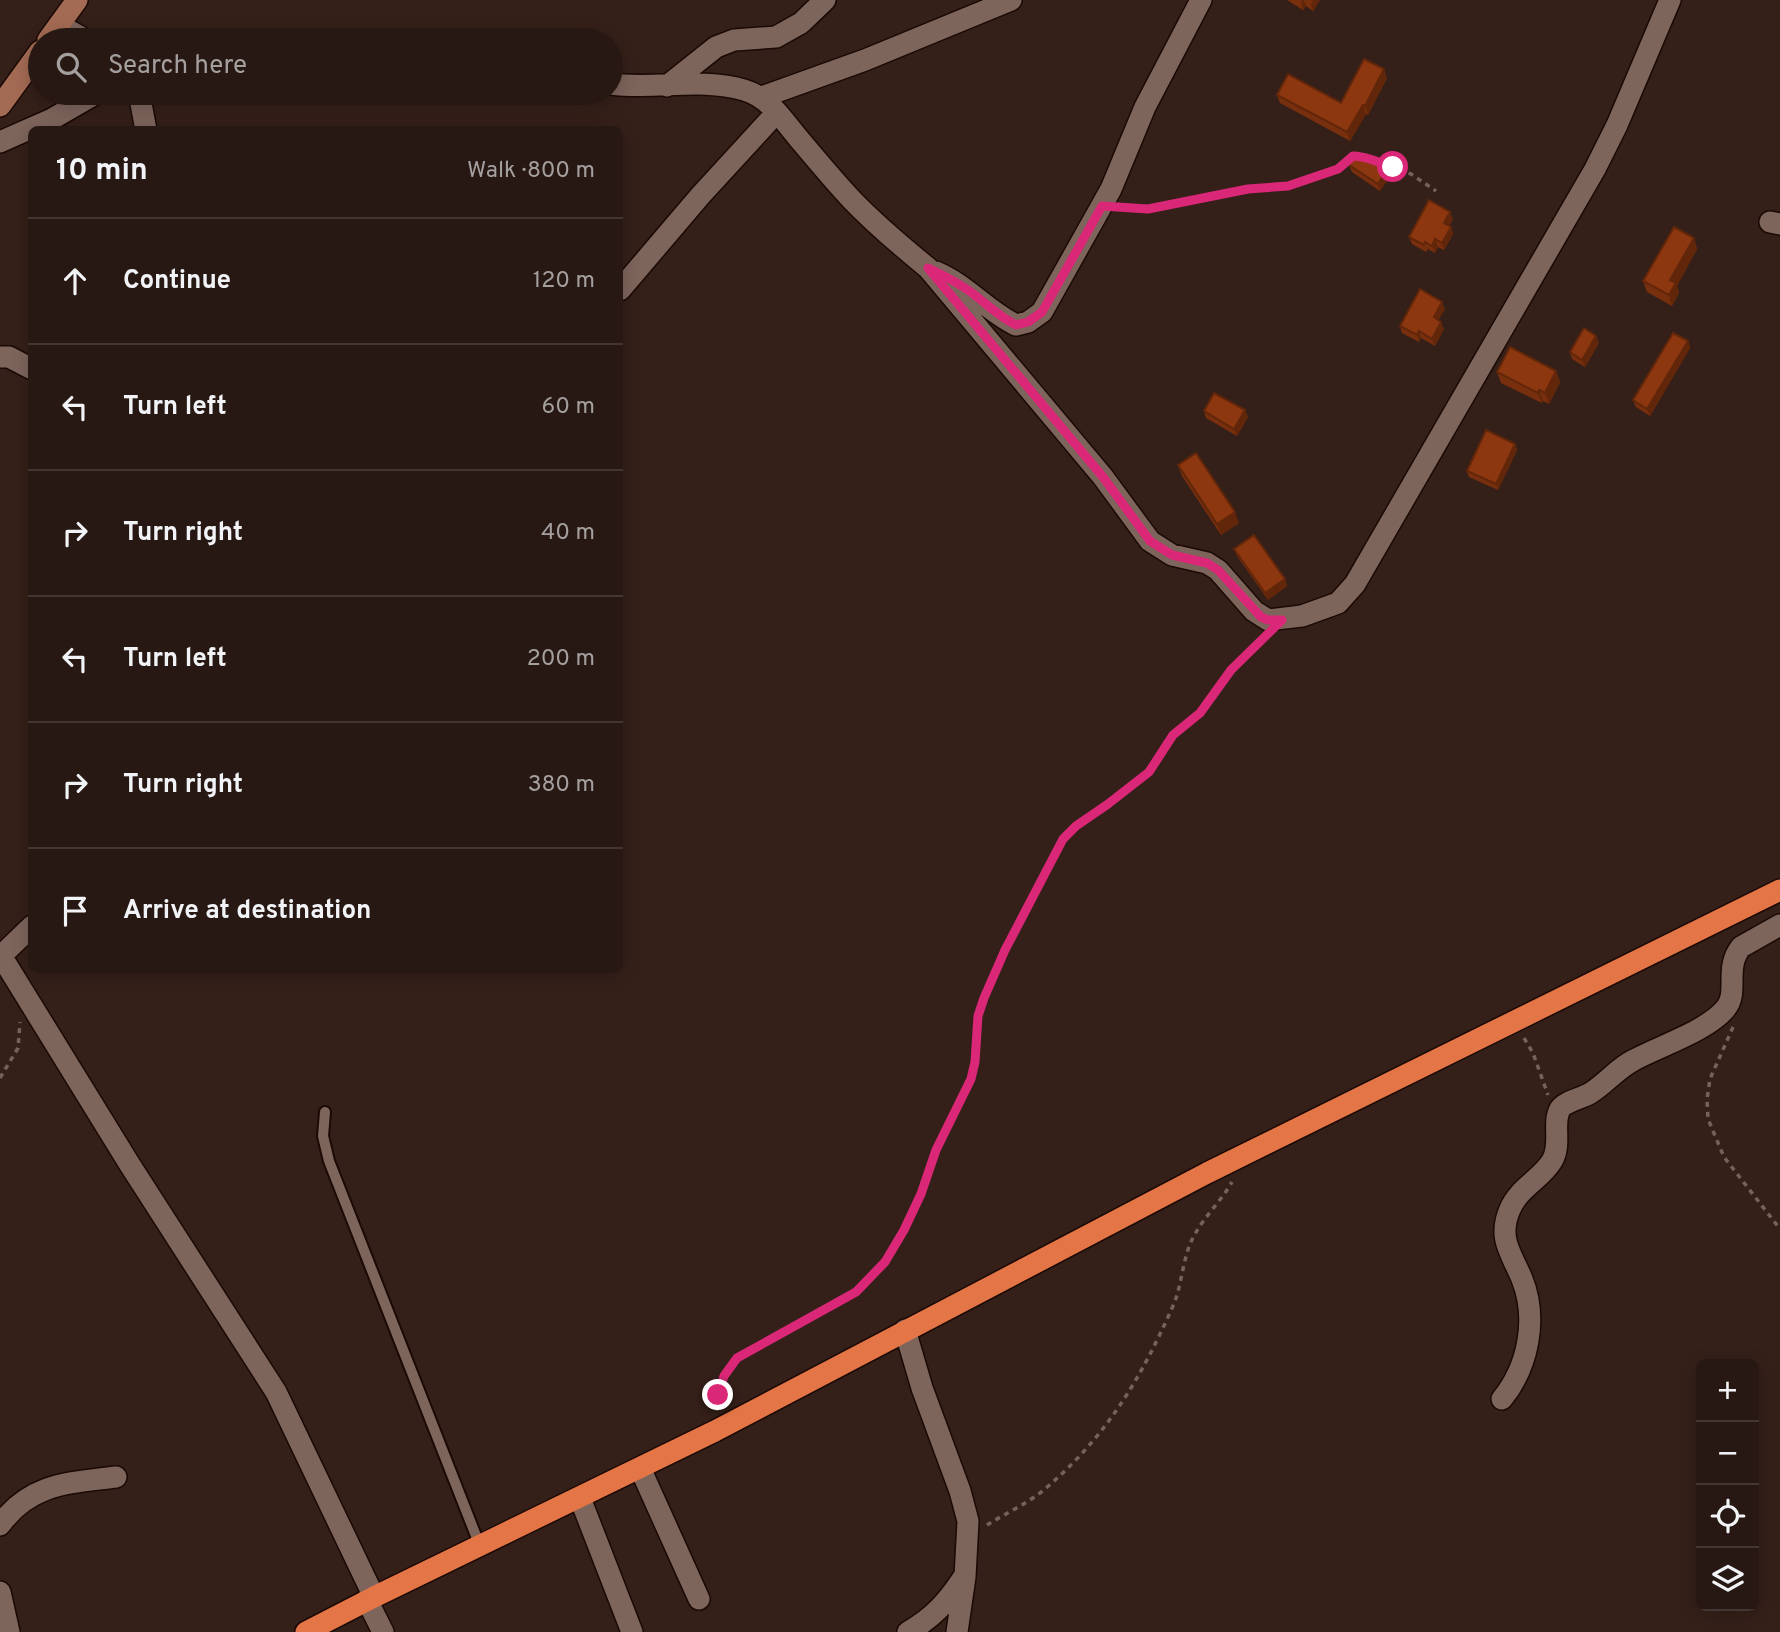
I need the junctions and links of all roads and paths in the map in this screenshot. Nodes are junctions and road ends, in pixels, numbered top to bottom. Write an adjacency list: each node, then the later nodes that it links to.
1 (78, 0): 6 (main road)
2 (825, 0): 9 (street)
3 (1011, 0): 13 (street)
4 (1202, 0): 19 (street)
5 (1670, 0): 24 (street)
6 (57, 28)
7 (28, 67): 10 (main road)
8 (623, 85): 9 (street)
9 (667, 86): 13 (street)
10 (0, 104)
11 (76, 105): 14 (street)
12 (141, 105): 15 (street)
13 (769, 105): 20 (street); 21 (street)
14 (35, 126)
15 (145, 126)
16 (28, 129): 17 (street)
17 (0, 142)
18 (1436, 191): 19 (path)
19 (1102, 206): 20 (street)
20 (928, 268): 24 (street)
21 (623, 286)
22 (0, 357): 23 (street)
23 (28, 367)
24 (1282, 620): 39 (path)
25 (1780, 890): 31 (highway)
26 (1780, 925): 30 (street)
27 (28, 930): 28 (street)
28 (1, 955): 29 (street)
29 (24, 995): 32 (path); 48 (street)
30 (1731, 997): 33 (street); 36 (path)
31 (1511, 1021): 33 (path); 37 (highway)
32 (0, 1078)
33 (1559, 1111): 38 (street)
34 (325, 1112): 45 (lane)
35 (1233, 1181): 44 (path)
36 (1780, 1229)
37 (905, 1330): 39 (highway); 44 (street)
38 (1502, 1399)
39 (715, 1431): 40 (highway)
40 (640, 1468): 42 (highway); 49 (street)
41 (116, 1478): 43 (street)
42 (580, 1498): 45 (highway); 54 (street)
43 (0, 1525)
44 (968, 1538): 46 (street)
45 (480, 1546): 48 (highway)
46 (965, 1577): 55 (street); 56 (street)
47 (0, 1592): 51 (street)
48 (370, 1598): 52 (highway); 53 (street)
49 (699, 1599)
50 (0, 1626): 51 (street)
51 (9, 1632)
52 (306, 1632)
53 (383, 1632)
54 (632, 1632)
55 (908, 1632)
56 (957, 1632)

